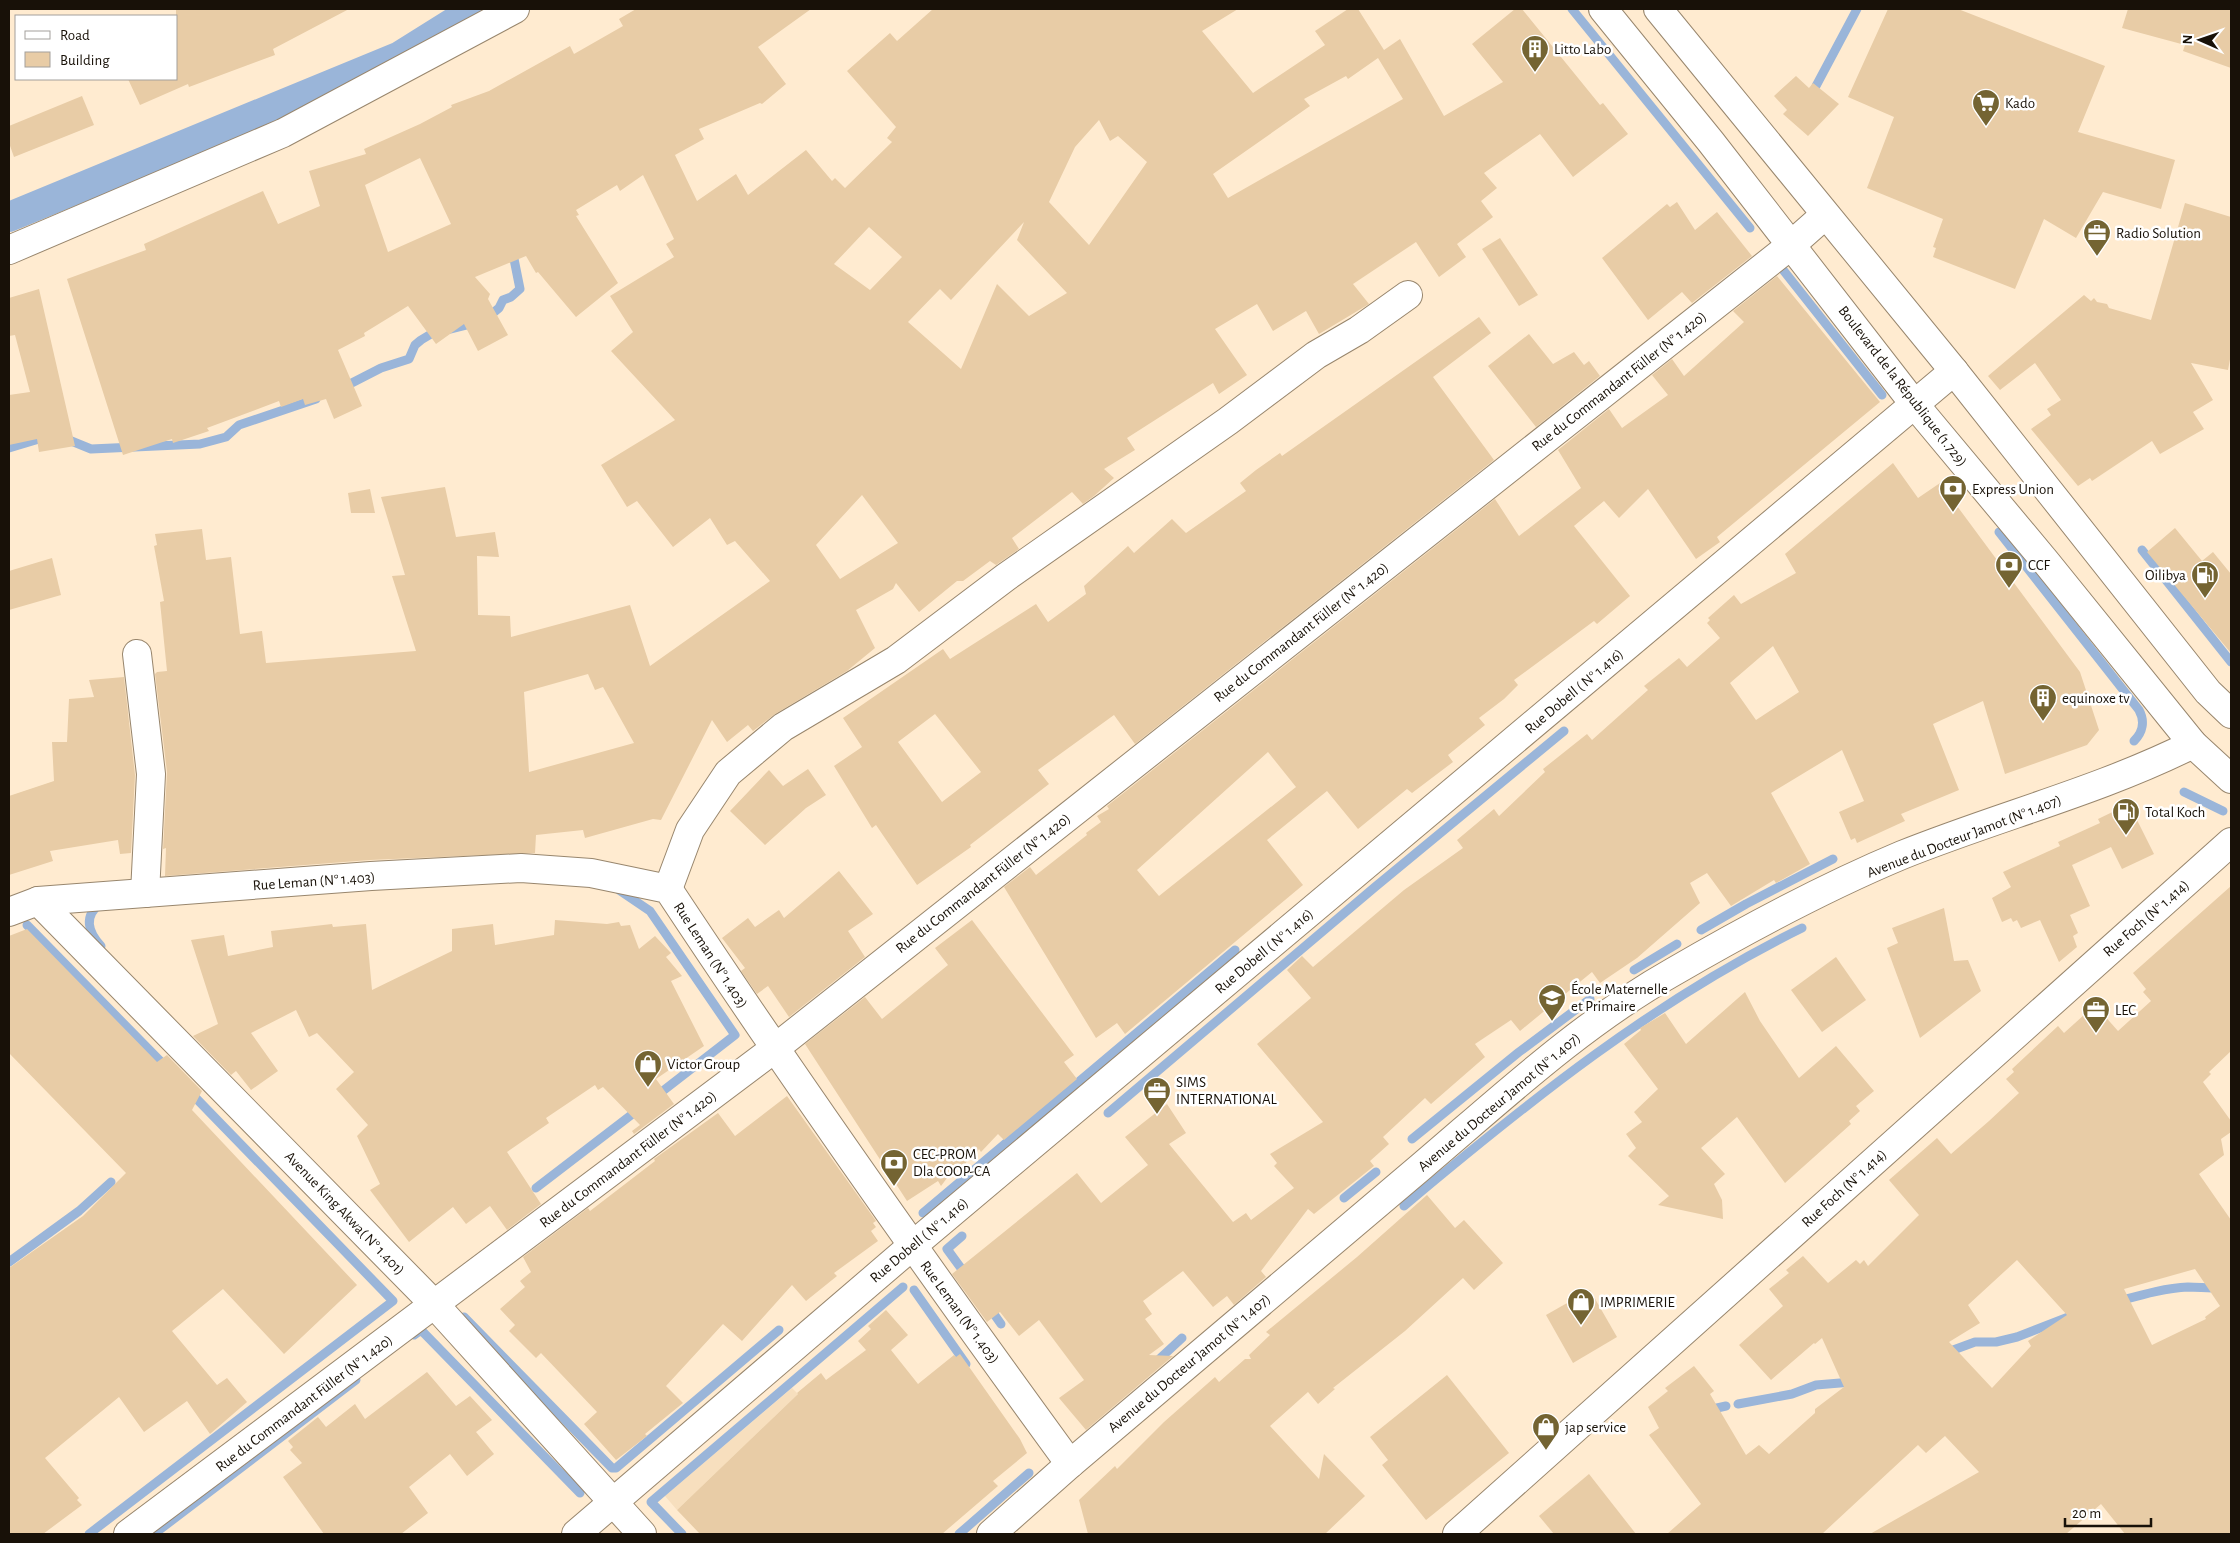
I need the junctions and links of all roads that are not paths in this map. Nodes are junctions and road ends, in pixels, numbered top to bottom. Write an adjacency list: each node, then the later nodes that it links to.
1 (515, 9): 6 (street)
2 (1603, 9): 5 (street, Boulevard de la République (1.729))
3 (1658, 9): 4 (street)
4 (1825, 215): 5 (street, Rue du Commandant Füller (N° 1.420)); 8 (street)
5 (1790, 246): 9 (street, Boulevard de la République (1.729)); 19 (street, Rue du Commandant Füller (N° 1.420))
6 (9, 250)
7 (1408, 295): 15 (street)
8 (1954, 370): 9 (street, Rue Dobell ( N° 1.416)); 11 (street)
9 (1915, 405): 12 (street, Boulevard de la République (1.729)); 20 (street, Rue Dobell ( N° 1.416))
10 (137, 654): 16 (street)
11 (2231, 714)
12 (2193, 744): 13 (street, Boulevard de la République (1.729)); 22 (street, Avenue du Docteur Jamot (N° 1.407))
13 (2231, 778)
14 (2231, 842): 28 (street, Rue Foch (N° 1.414))
15 (668, 889): 16 (street, Rue Leman (N° 1.403)); 19 (street, Rue Leman (N° 1.403))
16 (145, 893): 17 (street, Rue Leman (N° 1.403))
17 (38, 901): 18 (street, Rue Leman (N° 1.403)); 21 (street, Avenue King Akwa( N° 1.401))
18 (9, 912)
19 (774, 1049): 20 (street, Rue Leman (N° 1.403)); 21 (street, Rue du Commandant Füller (N° 1.420))
20 (912, 1246): 22 (street, Rue Leman (N° 1.403)); 23 (street, Rue Dobell ( N° 1.416))
21 (435, 1305): 23 (street, Avenue King Akwa( N° 1.401)); 24 (street, Rue du Commandant Füller (N° 1.420))
22 (1070, 1464): 27 (street, Avenue du Docteur Jamot (N° 1.407))
23 (612, 1502): 25 (street, Rue Dobell ( N° 1.416)); 26 (street, Avenue King Akwa( N° 1.401))
24 (128, 1534)
25 (576, 1534)
26 (642, 1534)
27 (991, 1534)
28 (1457, 1534)

